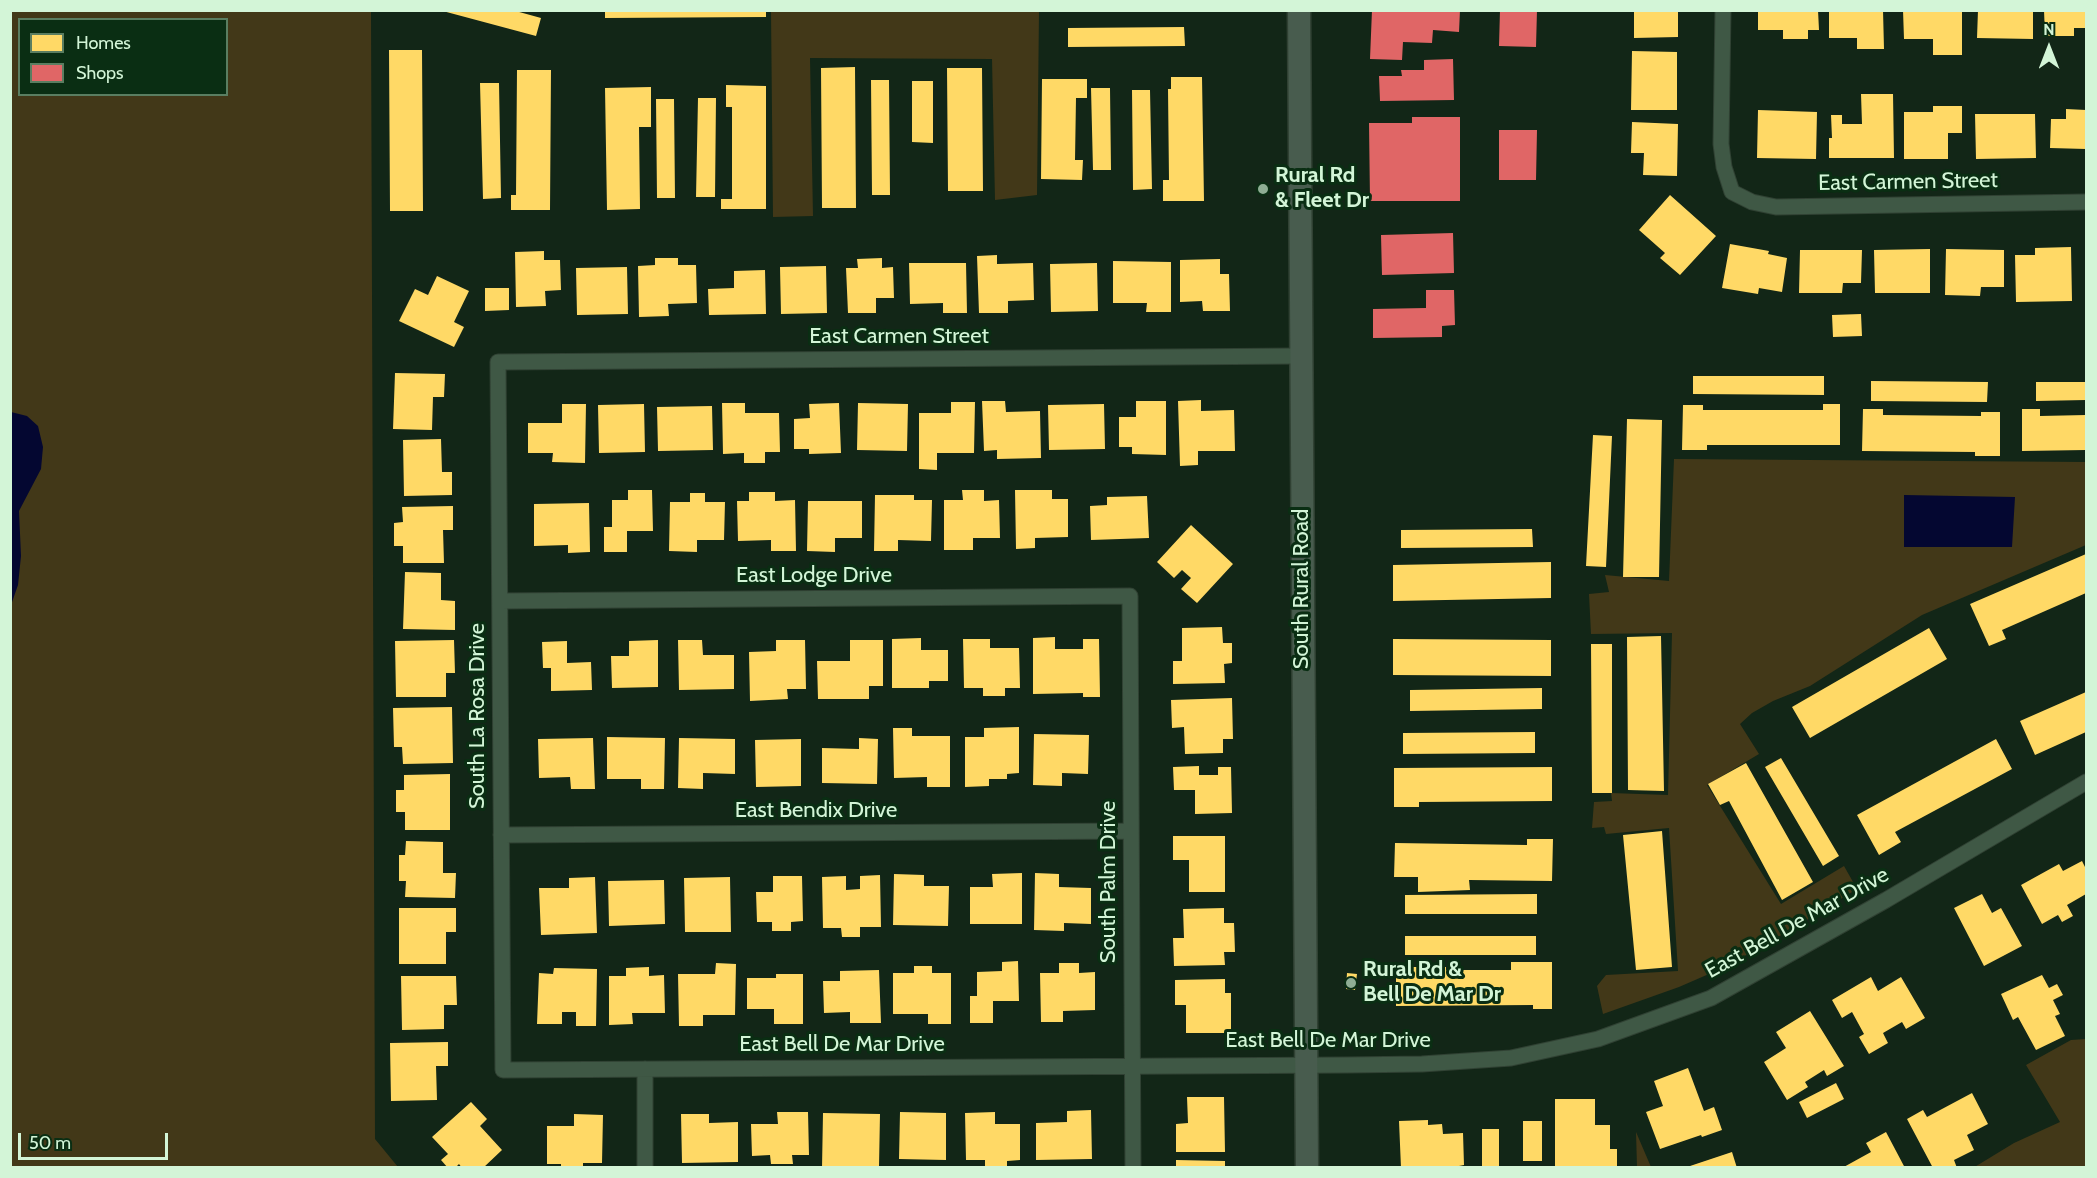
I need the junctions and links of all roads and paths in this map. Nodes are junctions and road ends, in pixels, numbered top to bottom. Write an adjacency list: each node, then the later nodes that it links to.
1 (1299, 10): 4 (main road, South Rural Road)
2 (1723, 10): 3 (street, East Carmen Street)
3 (2086, 202)
4 (1300, 356): 5 (street, East Carmen Street); 12 (main road, South Rural Road)
5 (498, 362): 7 (street, South La Rosa Drive)
6 (1130, 596): 7 (street, East Lodge Drive); 9 (street, South Palm Drive)
7 (500, 601): 10 (street, South La Rosa Drive)
8 (2086, 782): 12 (street, East Bell De Mar Drive)
9 (1131, 831): 10 (street, East Bendix Drive); 11 (street, South Palm Drive)
10 (501, 836): 14 (street, South La Rosa Drive)
11 (1133, 1065): 12 (street, East Bell De Mar Drive); 13 (street, East Bell De Mar Drive); 16 (street, South Palm Drive)
12 (1306, 1065): 17 (main road, South Rural Road)
13 (645, 1069): 14 (street, East Bell De Mar Drive); 15 (street)
14 (503, 1070)
15 (645, 1167)
16 (1134, 1167)
17 (1307, 1167)

